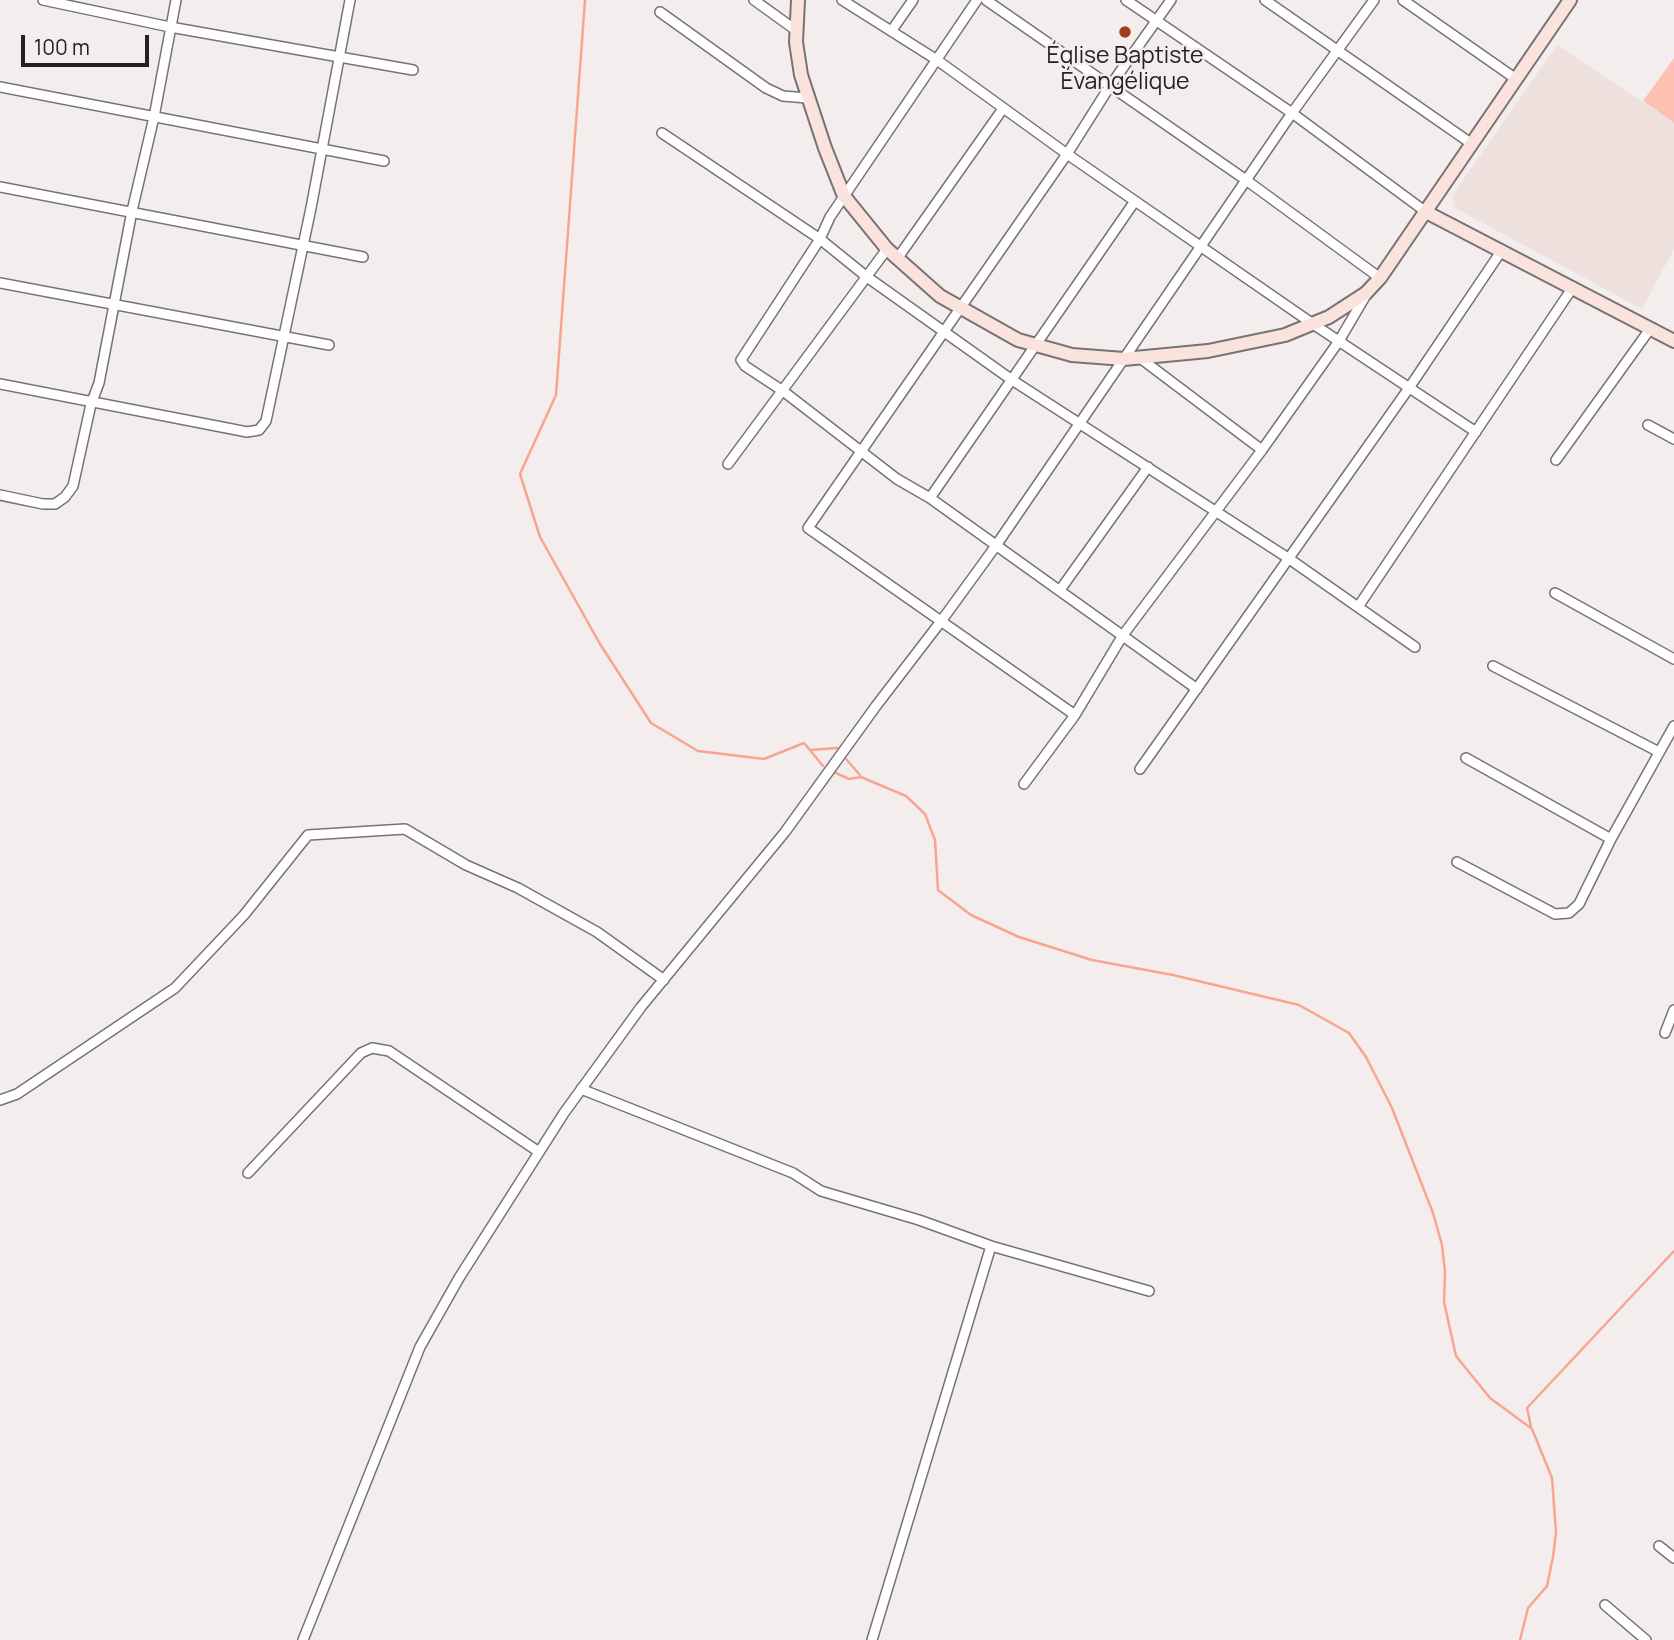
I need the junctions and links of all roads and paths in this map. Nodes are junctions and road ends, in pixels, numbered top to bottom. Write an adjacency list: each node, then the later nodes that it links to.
1 (43, 0): 18 (street)
2 (176, 0): 18 (street)
3 (349, 0): 22 (street)
4 (754, 0): 19 (street)
5 (798, 0): 19 (street)
6 (842, 0): 20 (street)
7 (913, 0): 20 (street)
8 (977, 0): 23 (street)
9 (986, 0): 26 (street)
10 (1126, 0): 17 (street)
11 (1171, 0): 17 (street)
12 (1265, 0): 21 (street)
13 (1374, 0): 21 (street)
14 (1403, 0): 25 (street)
15 (1570, 0): 25 (street)
16 (660, 12): 28 (street)
17 (1157, 20): 26 (street); 30 (street)
18 (170, 27): 22 (street); 31 (street)
19 (797, 30): 28 (street)
20 (892, 30): 23 (street)
21 (1339, 50): 30 (street); 33 (street)
22 (340, 56): 24 (street); 34 (street)
23 (937, 60): 29 (street); 39 (street)
24 (413, 70)
25 (1516, 79): 33 (street)
26 (1110, 86): 35 (street); 37 (street)
27 (0, 87): 31 (street)
28 (807, 98): 39 (street)
29 (1003, 110): 35 (street); 47 (street)
30 (1293, 113): 37 (street); 42 (street)
31 (154, 117): 34 (street); 41 (street)
32 (662, 133): 43 (street)
33 (1472, 144): 42 (street)
34 (322, 148): 36 (street); 44 (street)
35 (1067, 155): 40 (street); 55 (street)
36 (384, 161)
37 (1246, 180): 45 (street); 50 (street)
38 (0, 187): 41 (street)
39 (844, 196): 43 (street); 47 (street)
40 (1135, 201): 45 (street); 63 (street)
41 (132, 211): 44 (street); 54 (street)
42 (1426, 212): 46 (street); 50 (street)
43 (820, 239): 49 (street); 69 (street)
44 (303, 245): 48 (street); 59 (street)
45 (1202, 246): 56 (street); 65 (street)
46 (1502, 250): 52 (street); 68 (street)
47 (892, 254): 49 (street); 55 (street)
48 (363, 257)
49 (867, 277): 58 (street); 69 (street)
50 (1380, 278): 53 (street)
51 (0, 283): 54 (street)
52 (1573, 287): 57 (street); 73 (street)
53 (1366, 293): 56 (street); 60 (street)
54 (114, 306): 59 (street); 70 (street)
55 (960, 307): 58 (street); 63 (street)
56 (1313, 324): 60 (street); 64 (street)
57 (1650, 329): 61 (street); 77 (street)
58 (944, 333): 66 (street); 76 (street)
59 (284, 337): 62 (street); 70 (street)
60 (1339, 341): 68 (street); 75 (street)
61 (1674, 341)
62 (329, 345)
63 (1036, 346): 65 (street); 66 (street)
64 (1140, 358): 65 (street); 75 (street)
65 (1124, 359): 71 (street)
66 (1012, 380): 71 (street); 81 (street)
67 (0, 384): 70 (street)
68 (1409, 388): 73 (street); 84 (street)
69 (783, 391): 76 (street); 78 (street)
70 (91, 404): 80 (street)
71 (1080, 422): 79 (street); 83 (street)
72 (1648, 425): 74 (street)
73 (1476, 432): 87 (street)
74 (1674, 439)
75 (1262, 450): 82 (street)
76 (861, 452): 81 (street); 88 (street)
77 (1556, 460)
78 (728, 464)
79 (1148, 467): 82 (street); 85 (street)
80 (0, 495)
81 (930, 498): 83 (street)
82 (1216, 513): 84 (street); 89 (street)
83 (995, 547): 85 (street); 88 (street)
84 (1288, 558): 87 (street); 93 (street)
85 (1060, 590): 89 (street)
86 (1555, 593): 91 (street)
87 (1358, 607): 90 (street)
88 (942, 620): 94 (street); 103 (street)
89 (1123, 635): 93 (street); 94 (street)
90 (1415, 647)
91 (1674, 659)
92 (1493, 666): 97 (street)
93 (1197, 689): 99 (street)
94 (1076, 715): 100 (street)
95 (1674, 726): 96 (street)
96 (1671, 740): 97 (street)
97 (1659, 752): 101 (street)
98 (1466, 758): 101 (street)
99 (1140, 768)
100 (1024, 784)
101 (1611, 839): 102 (street)
102 (1457, 862)
103 (664, 979): 106 (street); 107 (street)
104 (1674, 1010): 105 (street)
105 (1665, 1032)
106 (581, 1088): 108 (street); 110 (street)
107 (0, 1100)
108 (539, 1152): 109 (street); 115 (street)
109 (248, 1173)
110 (990, 1246): 111 (street); 116 (street)
111 (1149, 1291)
112 (1659, 1546): 113 (street)
113 (1674, 1558)
114 (1605, 1605): 117 (street)
115 (303, 1640)
116 (872, 1640)
117 (1646, 1640)

